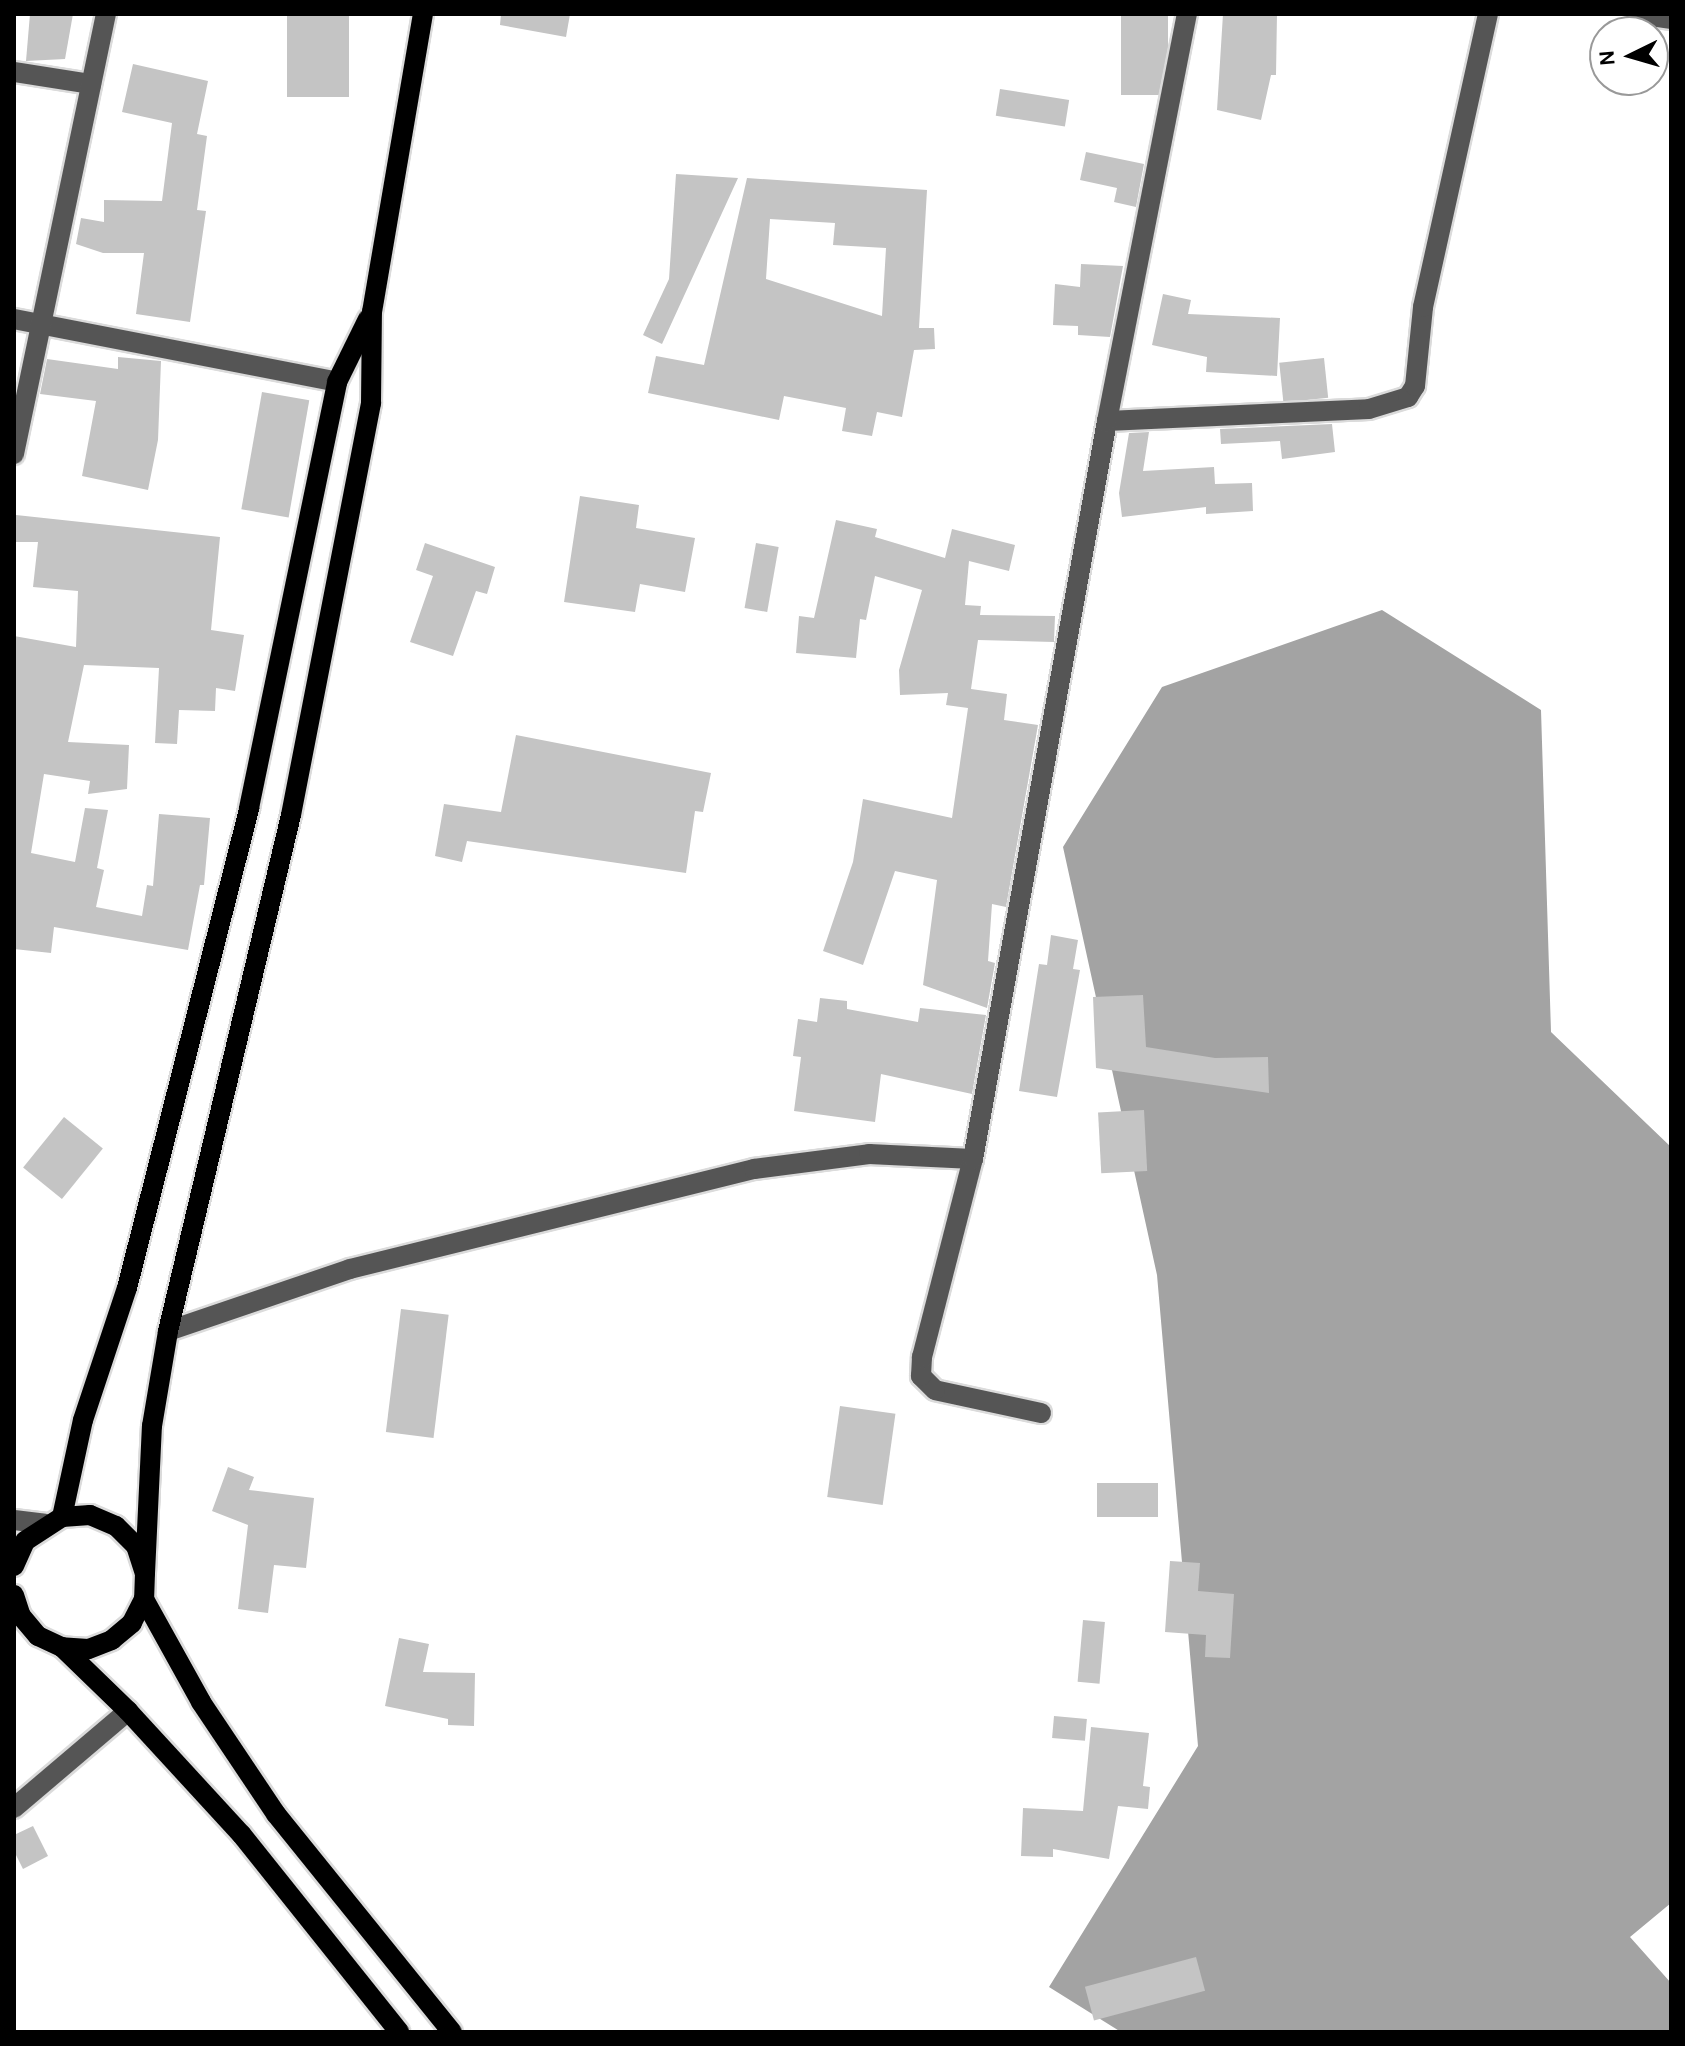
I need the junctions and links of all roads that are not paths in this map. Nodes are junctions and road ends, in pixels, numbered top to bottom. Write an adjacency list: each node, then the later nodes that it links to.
1 (106, 14): 8 (street)
2 (423, 14): 9 (main road)
3 (1187, 14): 13 (street)
4 (1488, 14): 13 (street)
5 (1636, 14): 6 (street)
6 (1671, 19)
7 (14, 72): 8 (street)
8 (91, 84): 11 (street)
9 (372, 312): 12 (main road); 16 (main road)
10 (14, 319): 11 (street)
11 (39, 321): 12 (street); 14 (street)
12 (337, 382): 19 (main road)
13 (1107, 421): 15 (street)
14 (14, 454)
15 (973, 1159): 16 (street); 17 (street)
16 (168, 1331): 21 (main road)
17 (1041, 1413)
18 (14, 1520): 19 (street)
19 (53, 1520): 20 (main road); 21 (main road)
20 (14, 1566)
21 (145, 1573): 23 (main road)
22 (14, 1595): 24 (main road)
23 (144, 1599): 25 (main road); 29 (main road)
24 (18, 1613): 25 (main road)
25 (62, 1647): 26 (main road)
26 (128, 1711): 27 (street); 28 (main road)
27 (14, 1808)
28 (399, 2032)
29 (452, 2032)

